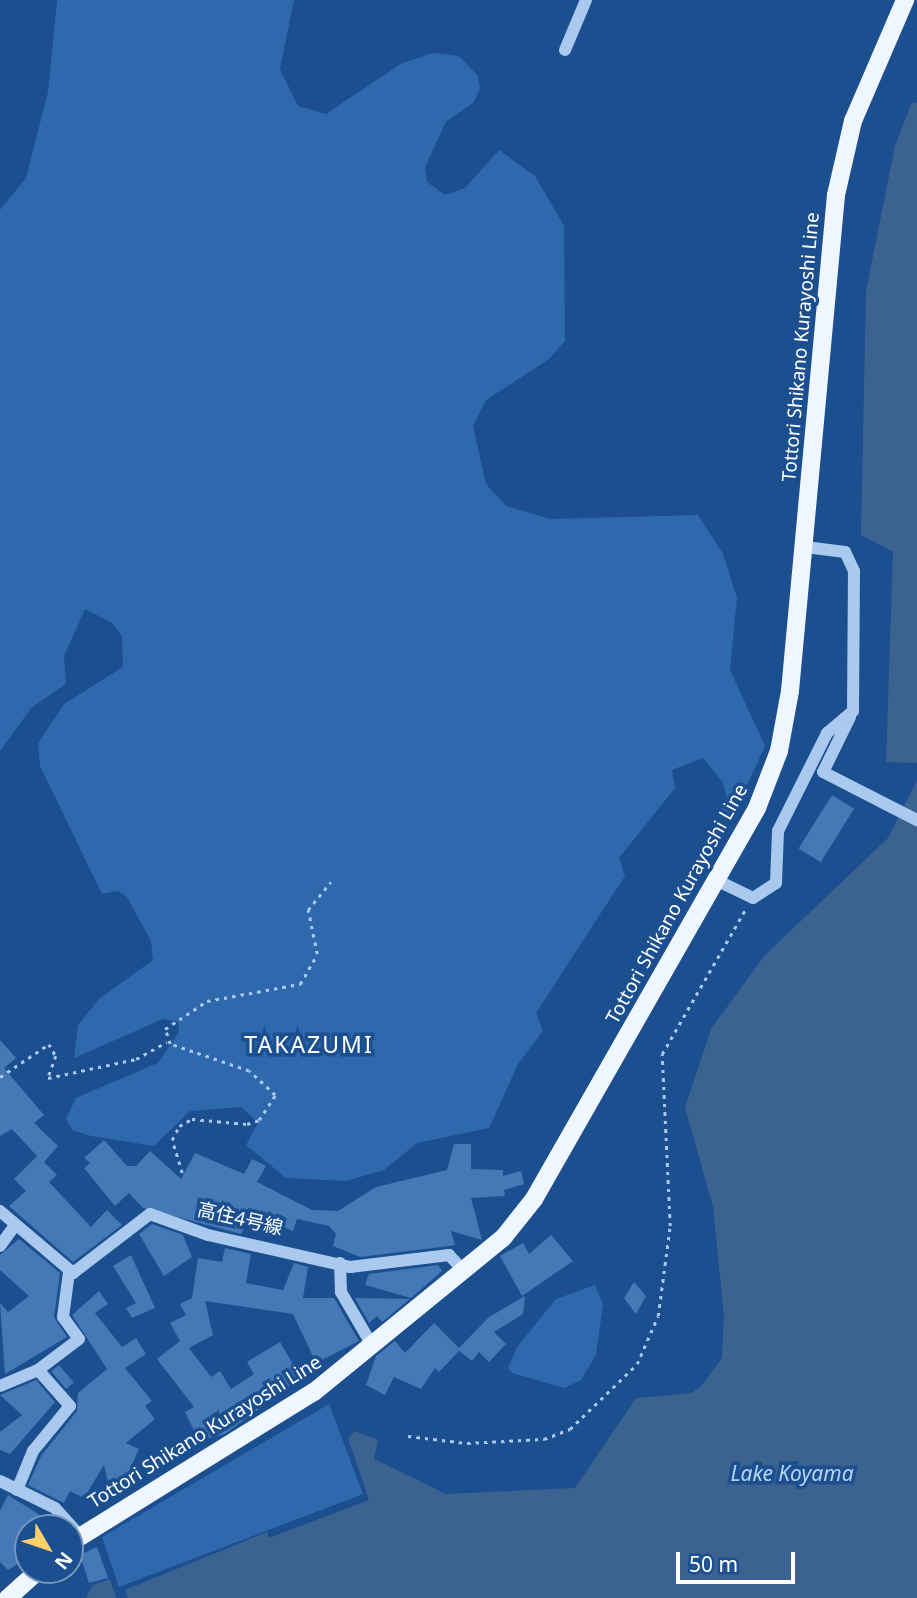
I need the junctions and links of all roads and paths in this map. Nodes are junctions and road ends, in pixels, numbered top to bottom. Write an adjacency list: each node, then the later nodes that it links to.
1 (586, 0): 3 (street)
2 (905, 0): 4 (main road, Tottori Shikano Kurayoshi Line)
3 (565, 50)
4 (804, 547): 5 (street); 7 (main road, Tottori Shikano Kurayoshi Line)
5 (853, 711): 6 (street); 9 (street)
6 (917, 820)
7 (716, 880): 9 (street); 18 (main road, Tottori Shikano Kurayoshi Line)
8 (331, 882): 10 (path)
9 (752, 898): 22 (path)
10 (167, 1042): 11 (path); 12 (path)
11 (0, 1077)
12 (182, 1173)
13 (0, 1211): 14 (street)
14 (14, 1227): 15 (street); 17 (street)
15 (0, 1246)
16 (340, 1263): 17 (street, 高住4号線); 18 (street, 高住4号線); 19 (street)
17 (69, 1272): 20 (street)
18 (465, 1272): 19 (main road, Tottori Shikano Kurayoshi Line)
19 (372, 1345): 26 (main road, Tottori Shikano Kurayoshi Line)
20 (38, 1370): 21 (street); 24 (street)
21 (1, 1382)
22 (408, 1436)
23 (0, 1481): 24 (street)
24 (17, 1489): 25 (street)
25 (59, 1514)
26 (84, 1533)
27 (23, 1584): 28 (main road)
28 (8, 1598)

